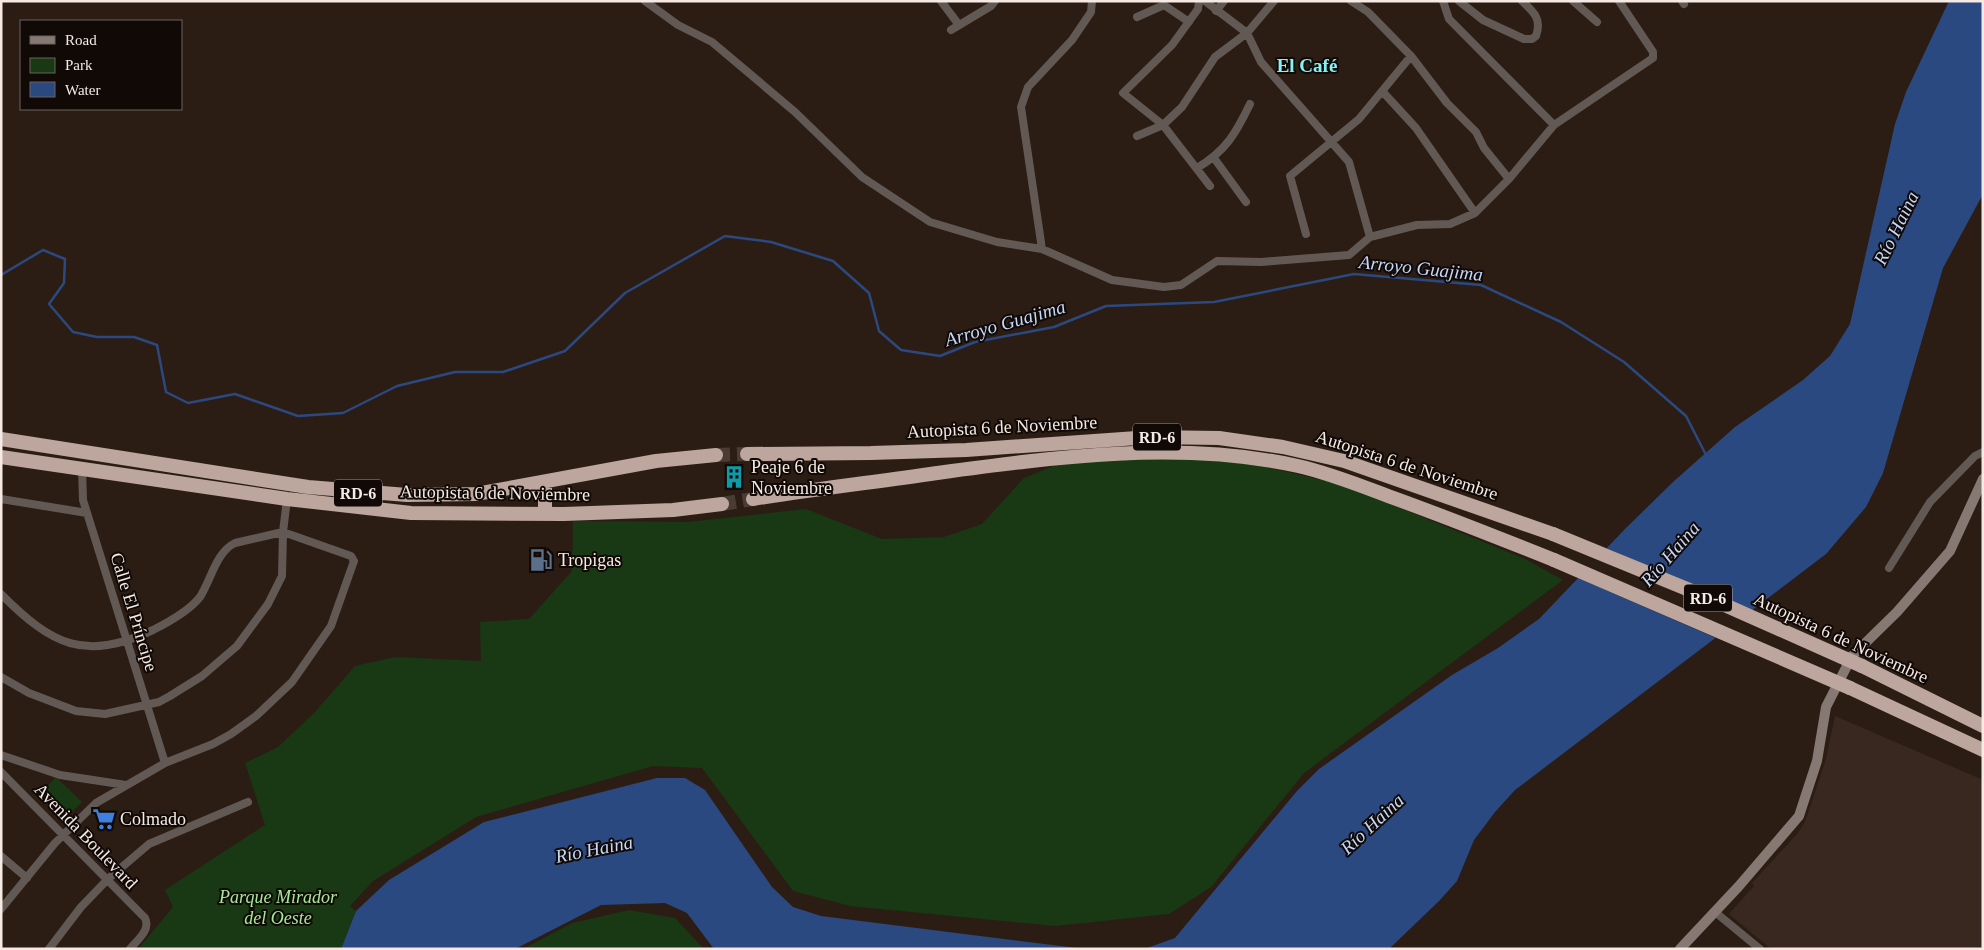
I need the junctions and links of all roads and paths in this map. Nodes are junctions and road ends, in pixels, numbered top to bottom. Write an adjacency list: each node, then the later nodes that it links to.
1 (645, 1): 37 (street)
2 (941, 1): 19 (street)
3 (995, 1): 19 (street)
4 (1092, 1): 37 (street)
5 (1199, 1): 17 (street)
6 (1205, 1): 15 (street)
7 (1224, 1): 15 (street)
8 (1274, 1): 21 (street)
9 (1351, 1): 22 (street)
10 (1443, 1): 26 (street)
11 (1459, 1): 12 (street)
12 (1522, 1)
13 (1573, 1): 18 (street)
14 (1619, 1): 26 (street)
15 (1216, 11): 21 (street)
16 (1138, 17): 17 (street)
17 (1189, 22): 25 (street)
18 (1597, 22)
19 (959, 25): 20 (street)
20 (951, 30)
21 (1248, 33): 25 (street); 28 (street)
22 (1411, 56): 23 (street); 31 (street)
23 (1382, 92): 28 (street); 34 (street)
24 (1250, 104): 29 (street)
25 (1163, 124): 27 (street); 30 (street)
26 (1554, 125): 31 (street)
27 (1137, 136)
28 (1330, 143): 35 (street); 36 (street)
29 (1214, 158): 30 (street); 33 (street)
30 (1197, 168): 32 (street)
31 (1509, 179): 34 (street)
32 (1210, 186)
33 (1246, 202)
34 (1475, 213): 36 (street)
35 (1306, 234)
36 (1370, 237): 37 (street)
37 (1042, 249)
38 (1, 439): 45 (highway, Autopista 6 de Noviembre / RD-6)
39 (1983, 452): 53 (street)
40 (747, 454): 58 (highway, Autopista 6 de Noviembre / RD-6, bridge)
41 (716, 456): 45 (highway, Autopista 6 de Noviembre / RD-6)
42 (1, 457): 43 (highway, Autopista 6 de Noviembre / RD-6)
43 (82, 469): 46 (highway, Autopista 6 de Noviembre / RD-6); 50 (street, Calle El Príncipe)
44 (1983, 479): 70 (street)
45 (545, 483): 51 (highway)
46 (287, 499): 51 (highway, Autopista 6 de Noviembre / RD-6); 52 (street)
47 (753, 499): 59 (highway, Autopista 6 de Noviembre / RD-6, bridge)
48 (1, 500): 50 (street)
49 (722, 504): 51 (highway, Autopista 6 de Noviembre / RD-6)
50 (87, 513): 55 (street, Calle El Príncipe)
51 (546, 513)
52 (283, 532): 55 (street); 57 (street); 61 (street)
53 (1889, 568)
54 (1, 594): 55 (street)
55 (126, 642): 57 (street, Calle El Príncipe)
56 (1, 677): 57 (street)
57 (147, 704): 61 (street, Calle El Príncipe)
58 (1983, 726)
59 (1983, 750)
60 (1, 755): 63 (street)
61 (165, 763): 63 (street)
62 (1, 772): 65 (street, Avenida Boulevard)
63 (126, 785): 65 (street)
64 (248, 802): 68 (street)
65 (64, 834): 67 (street); 68 (street, Avenida Boulevard)
66 (1, 856): 67 (street)
67 (26, 878): 69 (street)
68 (108, 879): 71 (street); 72 (street, Avenida Boulevard)
69 (1, 909)
70 (1715, 912): 73 (street); 74 (street)
71 (49, 949)
72 (130, 949)
73 (1680, 949)
74 (1760, 949)

